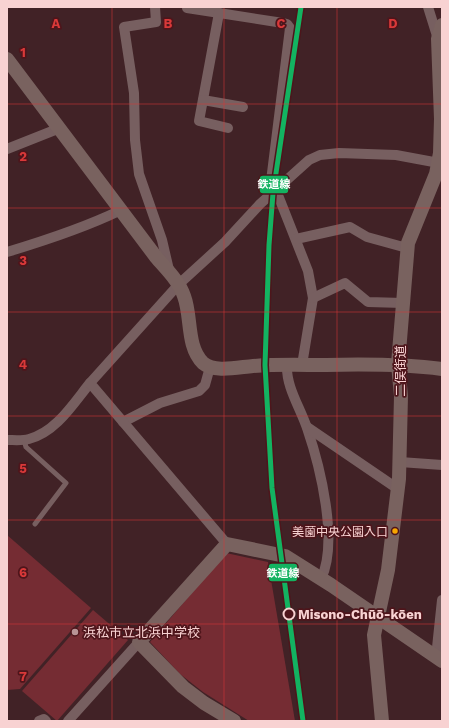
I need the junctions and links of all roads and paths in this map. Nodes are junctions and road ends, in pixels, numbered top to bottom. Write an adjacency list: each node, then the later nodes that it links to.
1 (155, 7): 20 (street)
2 (428, 7): 6 (street)
3 (187, 8): 4 (street)
4 (219, 13): 9 (street); 15 (street)
5 (442, 26): 6 (street, 二俣街道)
6 (438, 39): 8 (street, 二俣街道)
7 (7, 59): 11 (street)
8 (440, 89): 14 (street, 二俣街道)
9 (203, 100): 10 (street); 12 (street)
10 (243, 106)
11 (60, 128): 13 (street); 16 (street)
12 (228, 128)
13 (7, 150)
14 (439, 168): 15 (street); 18 (street, 二俣街道)
15 (273, 193): 17 (street); 20 (street)
16 (121, 210): 19 (street); 20 (street)
17 (296, 239): 18 (street); 21 (street)
18 (407, 248): 22 (street, 二俣街道)
19 (7, 252)
20 (174, 279): 26 (street); 28 (street)
21 (313, 298): 22 (street); 25 (street)
22 (403, 303): 23 (street, 二俣街道)
23 (398, 364): 25 (street); 27 (street); 33 (street, 二俣街道)
24 (287, 365): 25 (street); 26 (street); 30 (street)
25 (302, 365)
26 (210, 367): 29 (street)
27 (442, 369)
28 (90, 383): 29 (street); 32 (street)
29 (123, 422): 37 (street)
30 (307, 427): 35 (street); 38 (street)
31 (7, 440): 32 (street)
32 (24, 440): 36 (lane)
33 (400, 462): 34 (street); 35 (street, 二俣街道)
34 (442, 466)
35 (398, 489): 40 (street, 二俣街道)
36 (35, 524)
37 (227, 544): 38 (street); 41 (street)
38 (321, 579): 40 (street)
39 (442, 600): 42 (street)
40 (378, 617): 42 (street); 47 (street, 二俣街道)
41 (139, 642): 45 (street); 46 (street)
42 (439, 659)
43 (39, 721): 44 (street)
44 (46, 721)
45 (68, 721)
46 (234, 721)
47 (382, 721)

